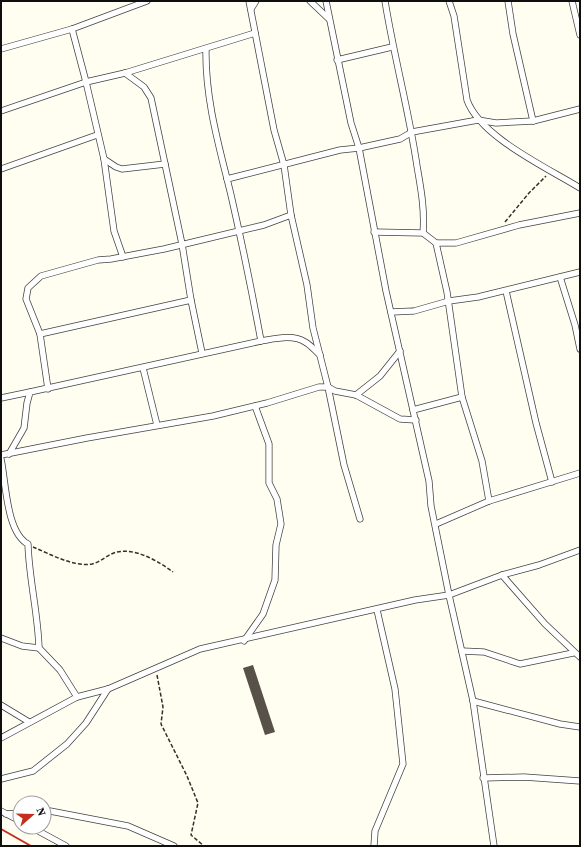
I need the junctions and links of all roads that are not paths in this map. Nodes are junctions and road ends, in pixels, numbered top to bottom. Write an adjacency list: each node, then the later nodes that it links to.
1 (147, 1): 12 (street)
2 (249, 1): 10 (street)
3 (256, 1): 10 (street)
4 (310, 1): 11 (street)
5 (326, 1): 11 (street)
6 (385, 1): 15 (street)
7 (449, 1): 23 (street)
8 (508, 1): 24 (street)
9 (572, 1): 14 (street)
10 (251, 9): 13 (street)
11 (329, 19): 18 (street)
12 (72, 29): 16 (street); 20 (street)
13 (255, 33): 17 (street); 30 (street)
14 (580, 35)
15 (392, 46): 18 (street); 25 (street)
16 (1, 49)
17 (206, 49): 19 (street); 32 (street)
18 (337, 60): 27 (street)
19 (125, 73): 20 (street); 29 (street)
20 (86, 82): 22 (street); 26 (street)
21 (580, 109): 24 (street)
22 (1, 111)
23 (478, 120): 24 (street); 25 (street); 33 (street)
24 (533, 121)
25 (412, 132): 27 (street); 38 (street)
26 (97, 135): 28 (street); 31 (street)
27 (359, 148): 30 (street); 37 (street)
28 (104, 159): 29 (street); 41 (street)
29 (165, 164): 40 (street)
30 (284, 165): 32 (street); 35 (street)
31 (1, 169)
32 (227, 180): 36 (street)
33 (580, 188)
34 (580, 213): 39 (street)
35 (291, 214): 36 (street); 53 (street)
36 (240, 231): 40 (street); 49 (street)
37 (374, 232): 38 (street); 47 (street)
38 (423, 233): 39 (street)
39 (436, 243): 46 (street)
40 (182, 244): 41 (street); 45 (street)
41 (123, 257): 48 (street)
42 (580, 272): 43 (street)
43 (560, 276): 44 (street); 50 (street)
44 (506, 291): 46 (street); 69 (street)
45 (191, 300): 48 (street); 52 (street)
46 (449, 301): 47 (street); 59 (street)
47 (391, 312): 51 (street)
48 (40, 334): 56 (street)
49 (261, 341): 52 (street); 53 (street)
50 (580, 349)
51 (400, 351): 58 (street); 62 (street)
52 (202, 353): 54 (street)
53 (320, 355): 55 (street)
54 (143, 368): 56 (street); 64 (street)
55 (328, 387): 58 (street); 61 (street); 73 (street)
56 (48, 389): 57 (street)
57 (30, 392): 60 (street); 65 (street)
58 (356, 395): 63 (street)
59 (462, 397): 62 (street); 72 (street)
60 (1, 398)
61 (255, 406): 64 (street); 80 (street)
62 (413, 410): 63 (street)
63 (416, 420): 74 (street)
64 (157, 425): 65 (street)
65 (9, 454): 66 (street)
66 (1, 455)
67 (1, 459): 70 (street)
68 (580, 473): 69 (street)
69 (552, 482): 72 (street)
70 (6, 488): 71 (street); 81 (street)
71 (1, 494)
72 (489, 500): 74 (street)
73 (360, 519)
74 (436, 524): 77 (street)
75 (580, 550): 76 (street)
76 (502, 575): 77 (street); 83 (street)
77 (449, 595): 78 (street); 82 (street)
78 (377, 610): 80 (street); 99 (street)
79 (1, 638): 81 (street)
80 (244, 640): 85 (street)
81 (39, 648): 86 (street)
82 (462, 651): 83 (street); 87 (street)
83 (573, 653): 84 (street)
84 (580, 658)
85 (108, 689): 86 (street); 93 (street)
86 (77, 697): 89 (street)
87 (473, 701): 90 (street); 92 (street)
88 (1, 705): 89 (street)
89 (29, 722): 91 (street)
90 (580, 727)
91 (1, 738)
92 (483, 778): 94 (street); 100 (street)
93 (1, 779)
94 (580, 781)
95 (52, 811): 98 (street)
96 (46, 835): 97 (street)
97 (66, 846)
98 (174, 846)
99 (374, 846)
100 (494, 846)

